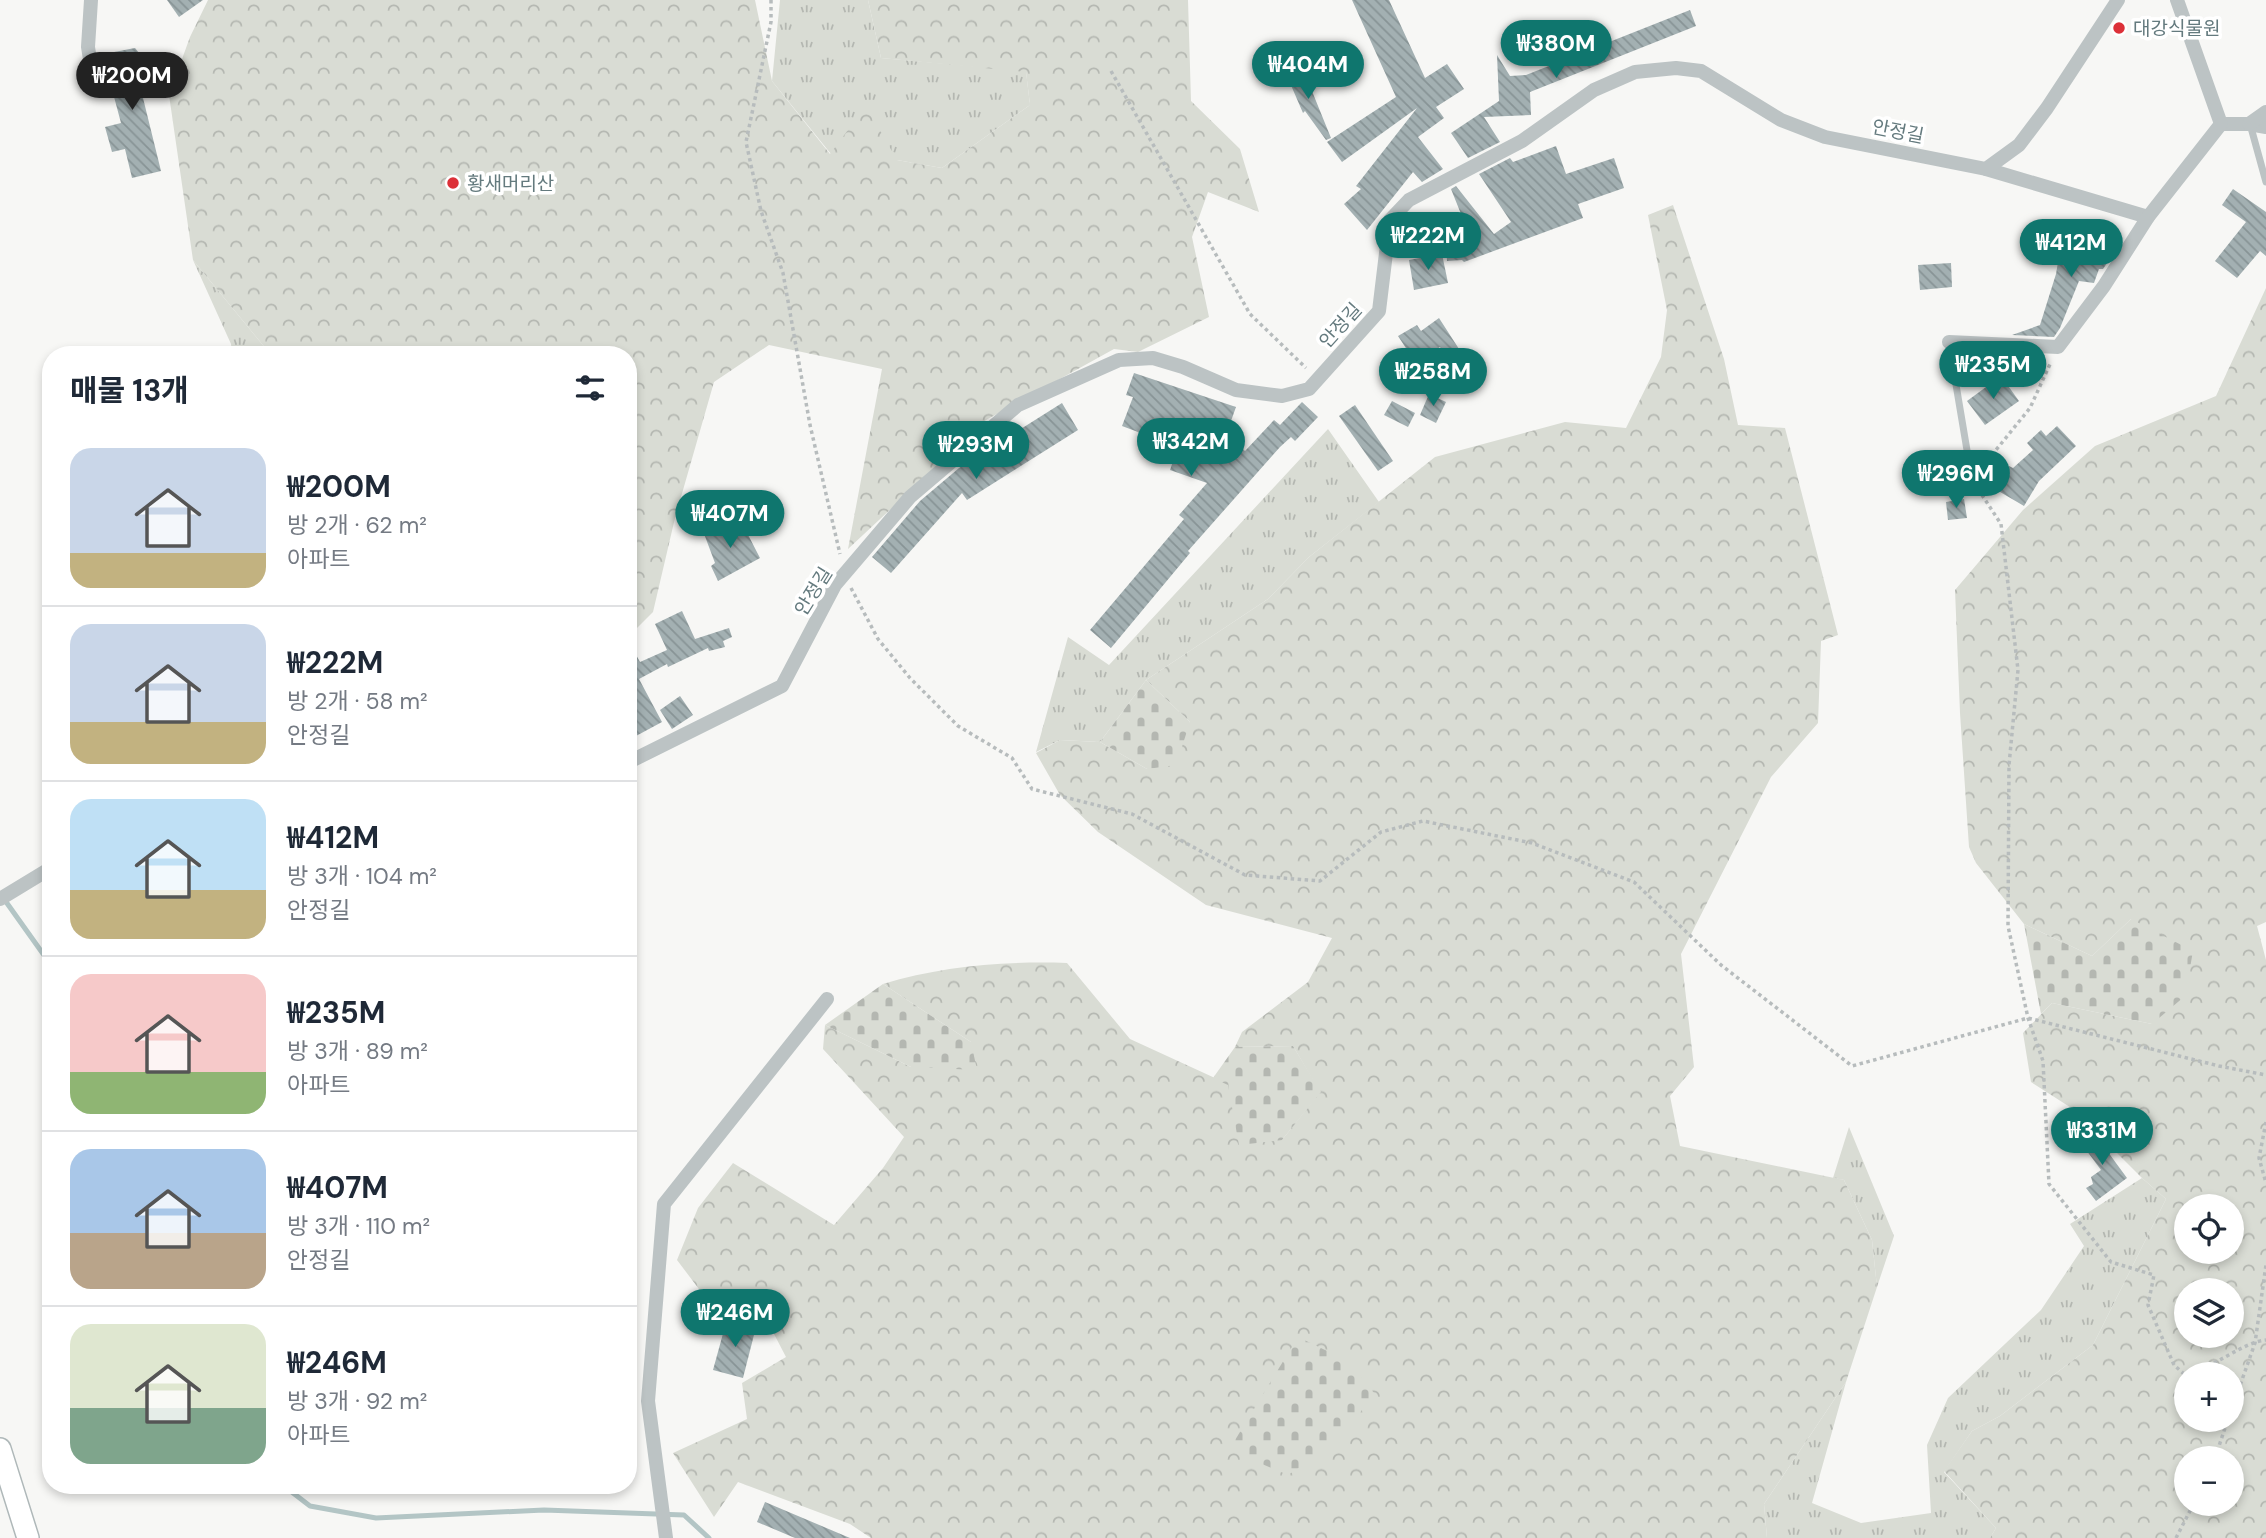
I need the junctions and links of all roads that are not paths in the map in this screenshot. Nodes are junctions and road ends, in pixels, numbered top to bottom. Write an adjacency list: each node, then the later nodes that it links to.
1 (91, 0): 4 (street)
2 (2118, 0): 9 (street)
3 (2177, 0): 6 (street)
4 (95, 90)
5 (2266, 113): 7 (street)
6 (2221, 124): 7 (street); 11 (street)
7 (2249, 124): 8 (street); 10 (lane)
8 (2266, 127)
9 (1986, 169): 11 (street, 안정길); 14 (street, 안정길)
10 (2266, 182)
11 (2148, 217): 12 (street)
12 (1949, 342): 13 (lane)
13 (1972, 480)
14 (637, 758)
15 (42, 874): 16 (street)
16 (4, 897)
17 (827, 999): 20 (street)
18 (0, 1449): 19 (main road)
19 (28, 1538)
20 (666, 1538)

